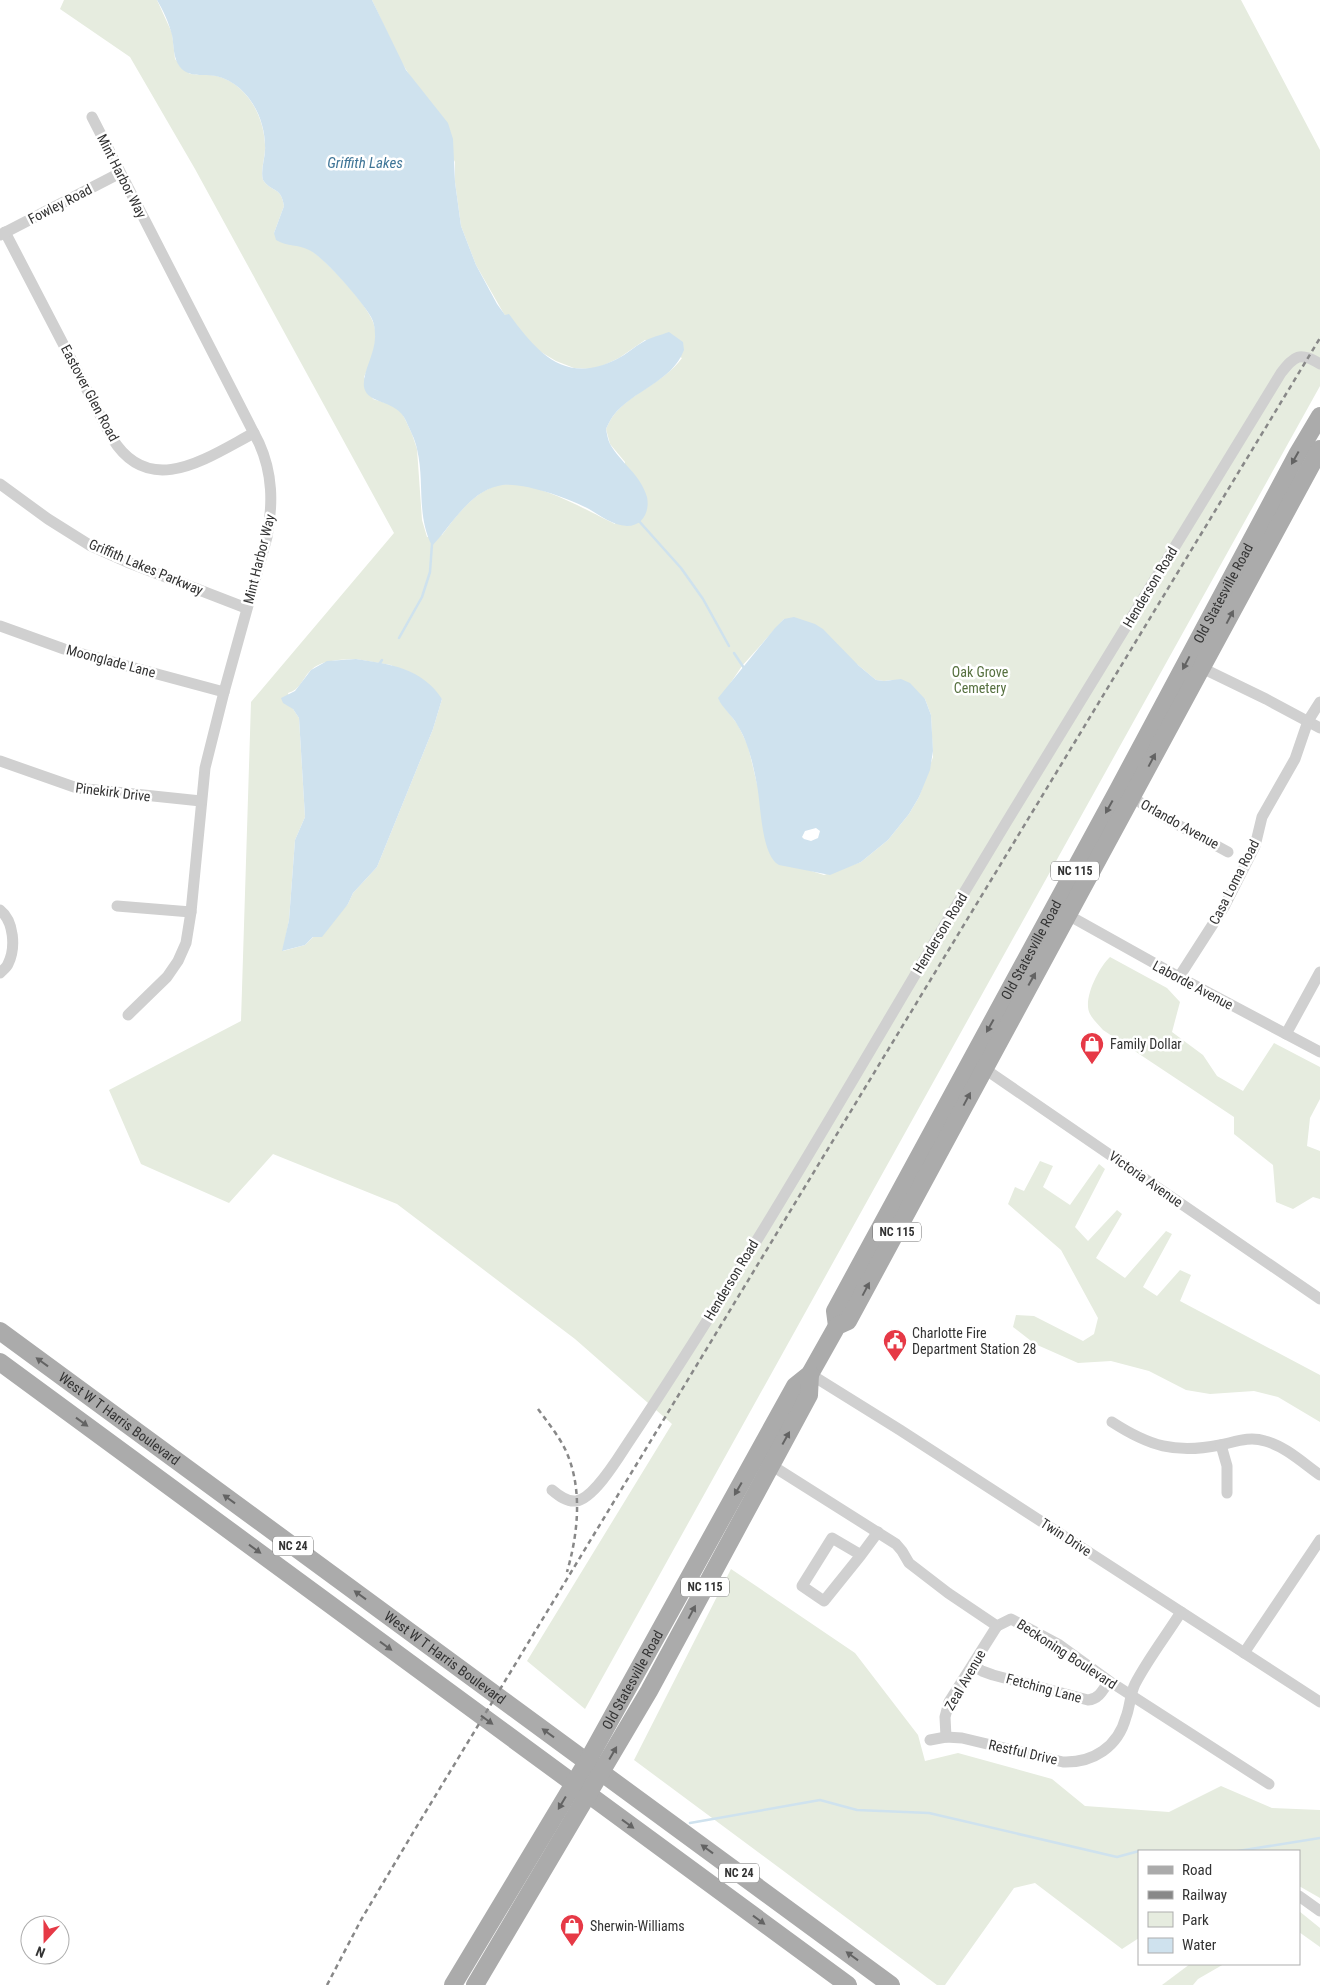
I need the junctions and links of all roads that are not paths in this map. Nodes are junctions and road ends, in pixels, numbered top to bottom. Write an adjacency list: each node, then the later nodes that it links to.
1 (92, 117): 2 (street, Mint Harbor Way)
2 (120, 173): 3 (street, Fowley Road); 6 (street, Mint Harbor Way)
3 (3, 233): 6 (street, Eastover Glen Road)
4 (1320, 364): 39 (street, Henderson Road)
5 (1320, 416): 30 (main road, Old Statesville Road / NC 115, one-way to 30)
6 (254, 433): 9 (street, Mint Harbor Way)
7 (1318, 456): 11 (main road, Old Statesville Road / NC 115, one-way to 7)
8 (0, 484): 9 (street, Griffith Lakes Parkway)
9 (246, 608): 12 (street, Mint Harbor Way)
10 (0, 626): 12 (street, Moonglade Lane)
11 (1202, 668): 14 (street); 17 (main road, Old Statesville Road / NC 115, one-way to 11)
12 (224, 692): 18 (street, Mint Harbor Way)
13 (1320, 702): 14 (street, Casa Loma Road)
14 (1308, 721): 15 (street); 26 (street, Casa Loma Road)
15 (1320, 728)
16 (0, 761): 18 (street, Pinekirk Drive)
17 (1132, 797): 19 (street, Orlando Avenue); 23 (main road, Old Statesville Road / NC 115)
18 (200, 801): 22 (street, Mint Harbor Way)
19 (1228, 852)
20 (117, 906): 22 (street)
21 (0, 910): 25 (street)
22 (191, 912): 27 (street, Mint Harbor Way)
23 (1068, 915): 26 (street, Laborde Avenue); 30 (main road, Old Statesville Road / NC 115, one-way to 23)
24 (1320, 972): 28 (street)
25 (0, 973)
26 (1179, 977): 28 (street, Laborde Avenue)
27 (128, 1015)
28 (1286, 1034): 29 (street, Laborde Avenue)
29 (1320, 1052)
30 (978, 1064): 31 (street, Victoria Avenue); 34 (main road, Old Statesville Road / NC 115)
31 (1320, 1299)
32 (0, 1330): 53 (main road, West W T Harris Boulevard / NC 24, one-way to 32)
33 (0, 1362): 55 (main road, West W T Harris Boulevard / NC 24, one-way to 55)
34 (810, 1374): 37 (main road, Old Statesville Road / NC 115, one-way to 34); 44 (street, Twin Drive); 53 (main road, Old Statesville Road / NC 115, one-way to 53)
35 (1112, 1422): 36 (street)
36 (1221, 1445): 38 (street); 40 (street)
37 (771, 1465): 41 (street, Beckoning Boulevard); 54 (main road, Old Statesville Road / NC 115, one-way to 37)
38 (1320, 1475)
39 (552, 1490)
40 (1227, 1493)
41 (878, 1532): 43 (street); 45 (street, Beckoning Boulevard)
42 (1320, 1540): 46 (street)
43 (862, 1555): 43 (street)
44 (1181, 1612): 46 (street, Twin Drive); 49 (street, Restful Drive)
45 (997, 1626): 47 (street, Zeal Avenue); 48 (street, Beckoning Boulevard)
46 (1244, 1654): 50 (street, Twin Drive)
47 (973, 1665): 48 (street, Fetching Lane); 51 (street, Zeal Avenue)
48 (1110, 1681): 49 (street, Beckoning Boulevard)
49 (1132, 1695): 51 (street, Restful Drive); 56 (street, Beckoning Boulevard)
50 (1320, 1702)
51 (946, 1737): 52 (street, Restful Drive)
52 (930, 1740)
53 (587, 1762): 54 (main road, West W T Harris Boulevard / NC 24); 55 (main road, Old Statesville Road / NC 115)
54 (602, 1772): 57 (main road, Old Statesville Road / NC 115); 65 (main road, West W T Harris Boulevard / NC 24, one-way to 54)
55 (574, 1784): 57 (main road, West W T Harris Boulevard / NC 24); 58 (main road, Old Statesville Road / NC 115, one-way to 58)
56 (1269, 1784)
57 (588, 1795): 63 (main road, Old Statesville Road / NC 115); 64 (main road, West W T Harris Boulevard / NC 24, one-way to 64)
58 (515, 1882): 61 (main road, Old Statesville Road / NC 115); 62 (main road)
59 (1300, 1897): 60 (street)
60 (1320, 1911)
61 (452, 1985)
62 (461, 1985)
63 (475, 1985)
64 (848, 1985)
65 (891, 1985)

